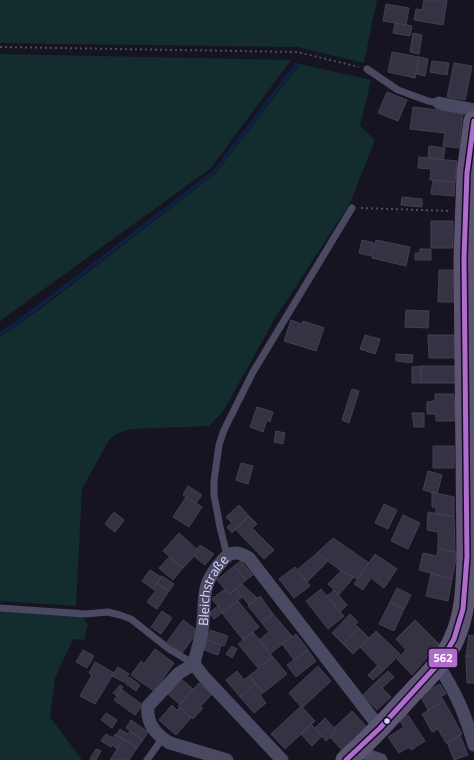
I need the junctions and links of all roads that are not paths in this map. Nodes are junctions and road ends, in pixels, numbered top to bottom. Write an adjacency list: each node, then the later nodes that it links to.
1 (367, 69): 2 (lane)
2 (439, 103): 3 (street)
3 (474, 110)
4 (474, 121): 9 (main road)
5 (352, 208): 6 (lane)
6 (227, 555): 8 (street, Bleichstraße); 10 (street, Bleichstraße)
7 (0, 608): 8 (lane)
8 (194, 664): 11 (street); 16 (street)
9 (438, 665): 10 (main road); 12 (street)
10 (380, 728): 13 (main road)
11 (162, 739): 14 (lane); 15 (street)
12 (474, 745)
13 (353, 754): 17 (street)
14 (147, 760)
15 (227, 760)
16 (282, 760)
17 (381, 760)

